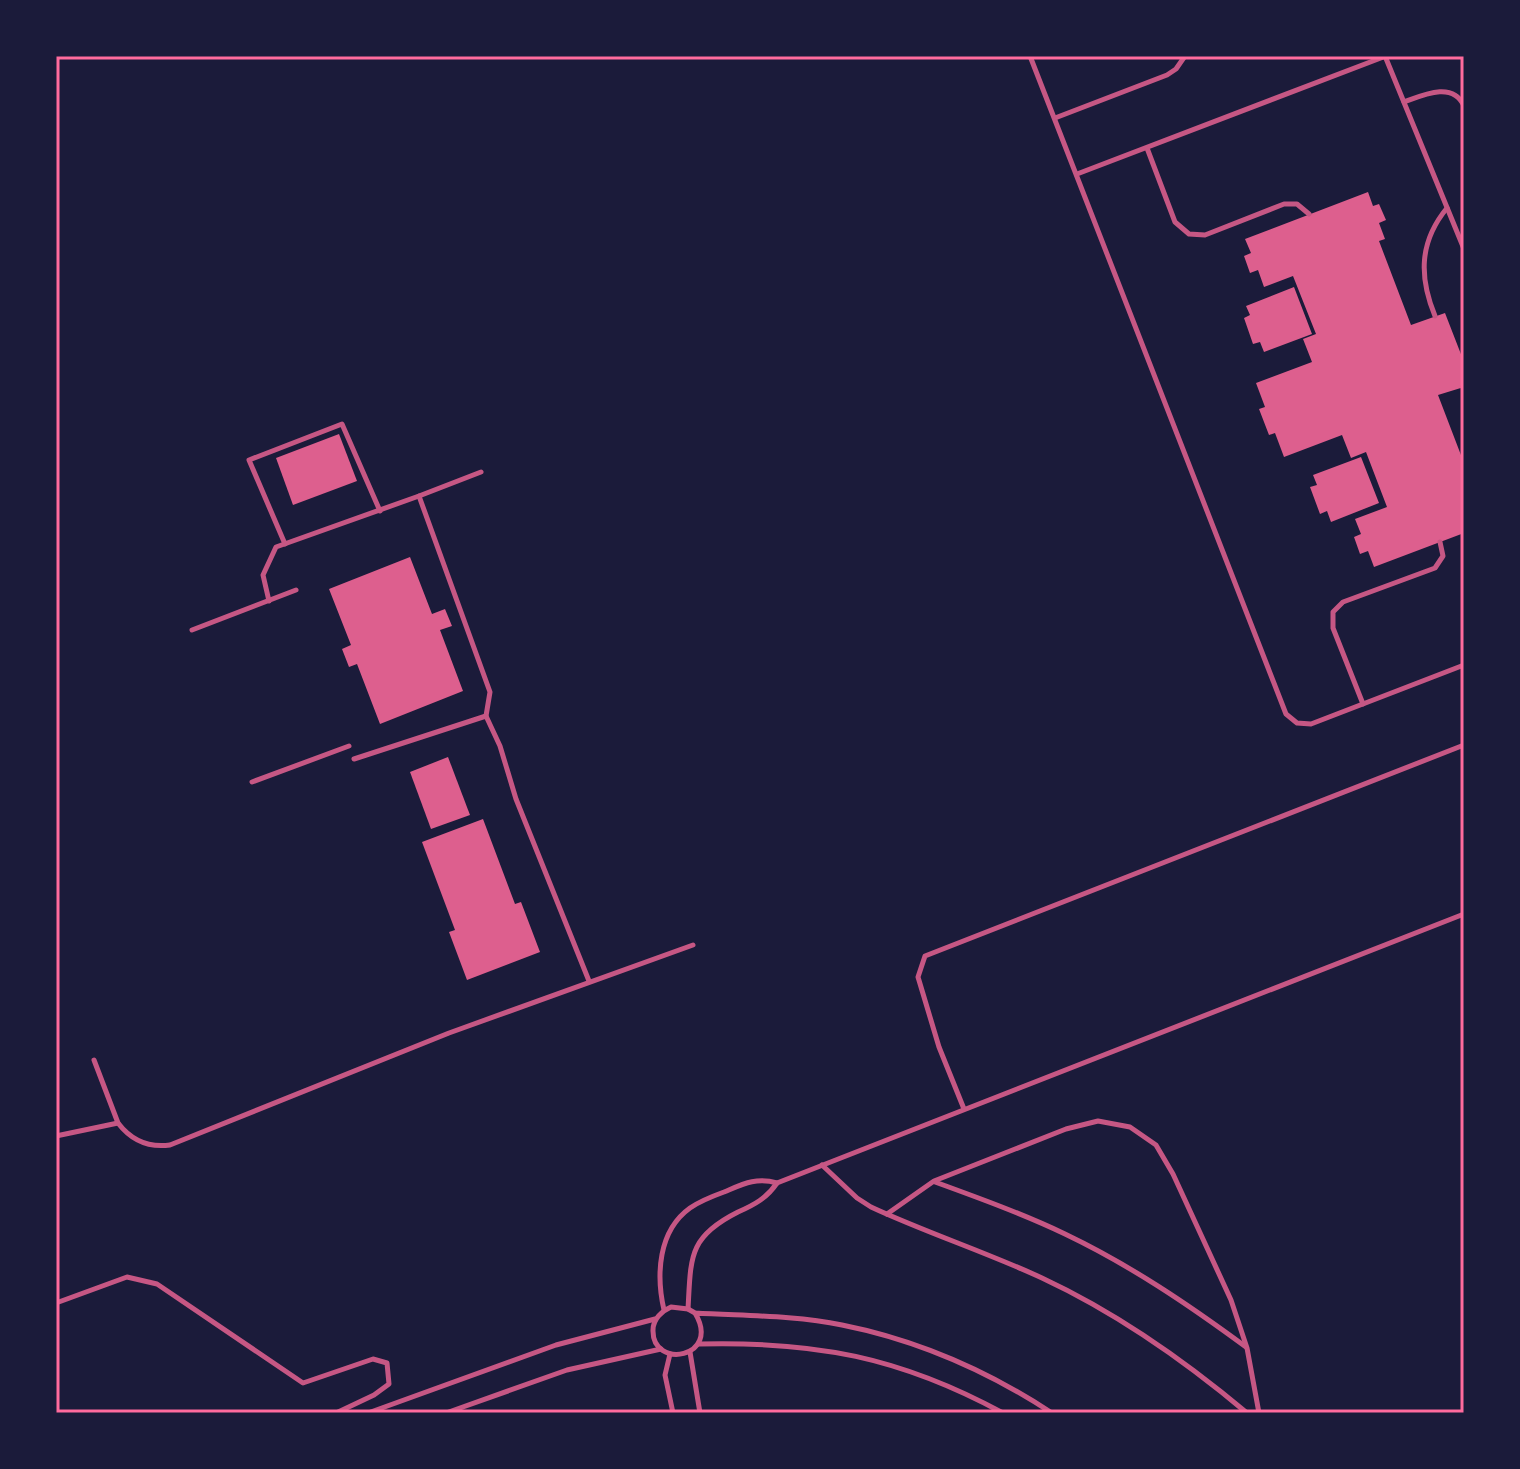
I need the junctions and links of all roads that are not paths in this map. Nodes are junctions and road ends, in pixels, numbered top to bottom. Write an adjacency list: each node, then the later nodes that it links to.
1 (1030, 56): 6 (lane)
2 (1185, 56): 6 (lane)
3 (1386, 56): 4 (lane); 7 (lane)
4 (1404, 102): 5 (lane); 9 (lane)
5 (1464, 106)
6 (1055, 118): 8 (lane)
7 (1147, 148): 8 (lane); 10 (lane)
8 (1077, 174): 22 (lane)
9 (1447, 208): 11 (lane); 12 (lane)
10 (1309, 214)
11 (1464, 249)
12 (1435, 316)
13 (481, 472): 14 (lane)
14 (419, 496): 15 (lane); 23 (lane)
15 (380, 511): 17 (lane); 17 (lane)
16 (1440, 542): 22 (lane)
17 (285, 544): 19 (lane)
18 (296, 590): 19 (lane)
19 (269, 601): 20 (lane)
20 (192, 630)
21 (1464, 665): 22 (lane)
22 (1363, 704)
23 (486, 716): 26 (lane); 30 (lane)
24 (1464, 745): 32 (lane)
25 (349, 746): 27 (lane)
26 (354, 759)
27 (252, 782)
28 (1464, 914): 32 (lane)
29 (693, 945): 30 (lane)
30 (589, 981): 33 (lane)
31 (94, 1060): 33 (lane)
32 (964, 1109): 35 (lane)
33 (118, 1123): 34 (lane)
34 (56, 1136)
35 (822, 1165): 37 (lane); 38 (lane)
36 (934, 1181): 38 (lane); 45 (lane); 45 (lane)
37 (777, 1183): 40 (lane); 41 (lane)
38 (887, 1214): 56 (lane)
39 (56, 1303): 49 (lane)
40 (688, 1309): 41 (lane); 42 (lane)
41 (664, 1310): 43 (lane)
42 (695, 1313): 44 (lane); 55 (lane)
43 (656, 1319): 46 (lane); 50 (lane)
44 (698, 1344): 47 (lane); 54 (lane)
45 (1247, 1348): 57 (lane)
46 (661, 1349): 48 (lane); 51 (lane)
47 (690, 1352): 48 (lane); 53 (lane)
48 (670, 1354): 52 (lane)
49 (336, 1413)
50 (368, 1413)
51 (446, 1413)
52 (673, 1413)
53 (700, 1413)
54 (1003, 1413)
55 (1052, 1413)
56 (1247, 1413)
57 (1259, 1413)

